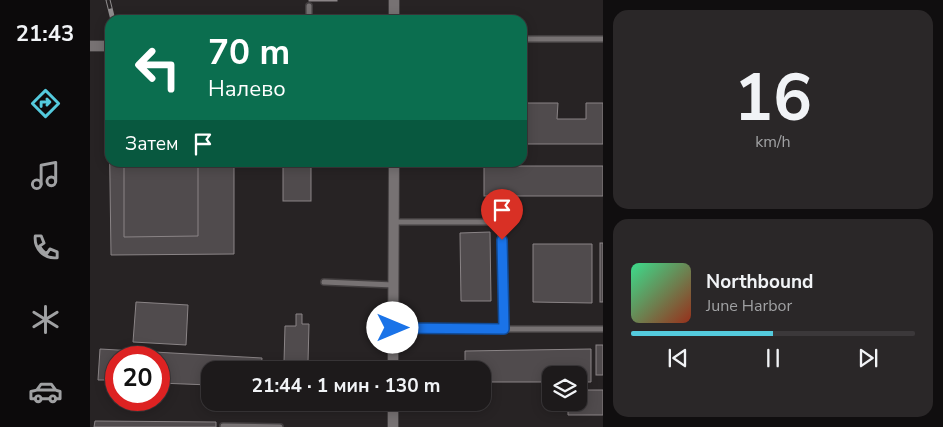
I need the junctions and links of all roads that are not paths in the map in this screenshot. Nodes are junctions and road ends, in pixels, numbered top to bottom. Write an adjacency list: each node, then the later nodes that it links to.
1 (394, 0): 4 (street)
2 (309, 6): 3 (lane)
3 (309, 15)
4 (394, 15)
5 (603, 39): 6 (lane)
6 (527, 40)
7 (90, 46): 8 (street)
8 (105, 46)
9 (394, 167): 10 (street)
10 (394, 222): 12 (street); 14 (lane)
11 (324, 282): 12 (lane)
12 (393, 284): 13 (street)
13 (393, 328): 14 (lane); 16 (street)
14 (504, 329): 15 (lane)
15 (603, 329)
16 (393, 361)
17 (393, 411): 21 (street)
18 (223, 426): 19 (lane)
19 (247, 427): 20 (lane)
20 (280, 427)
21 (393, 427)

